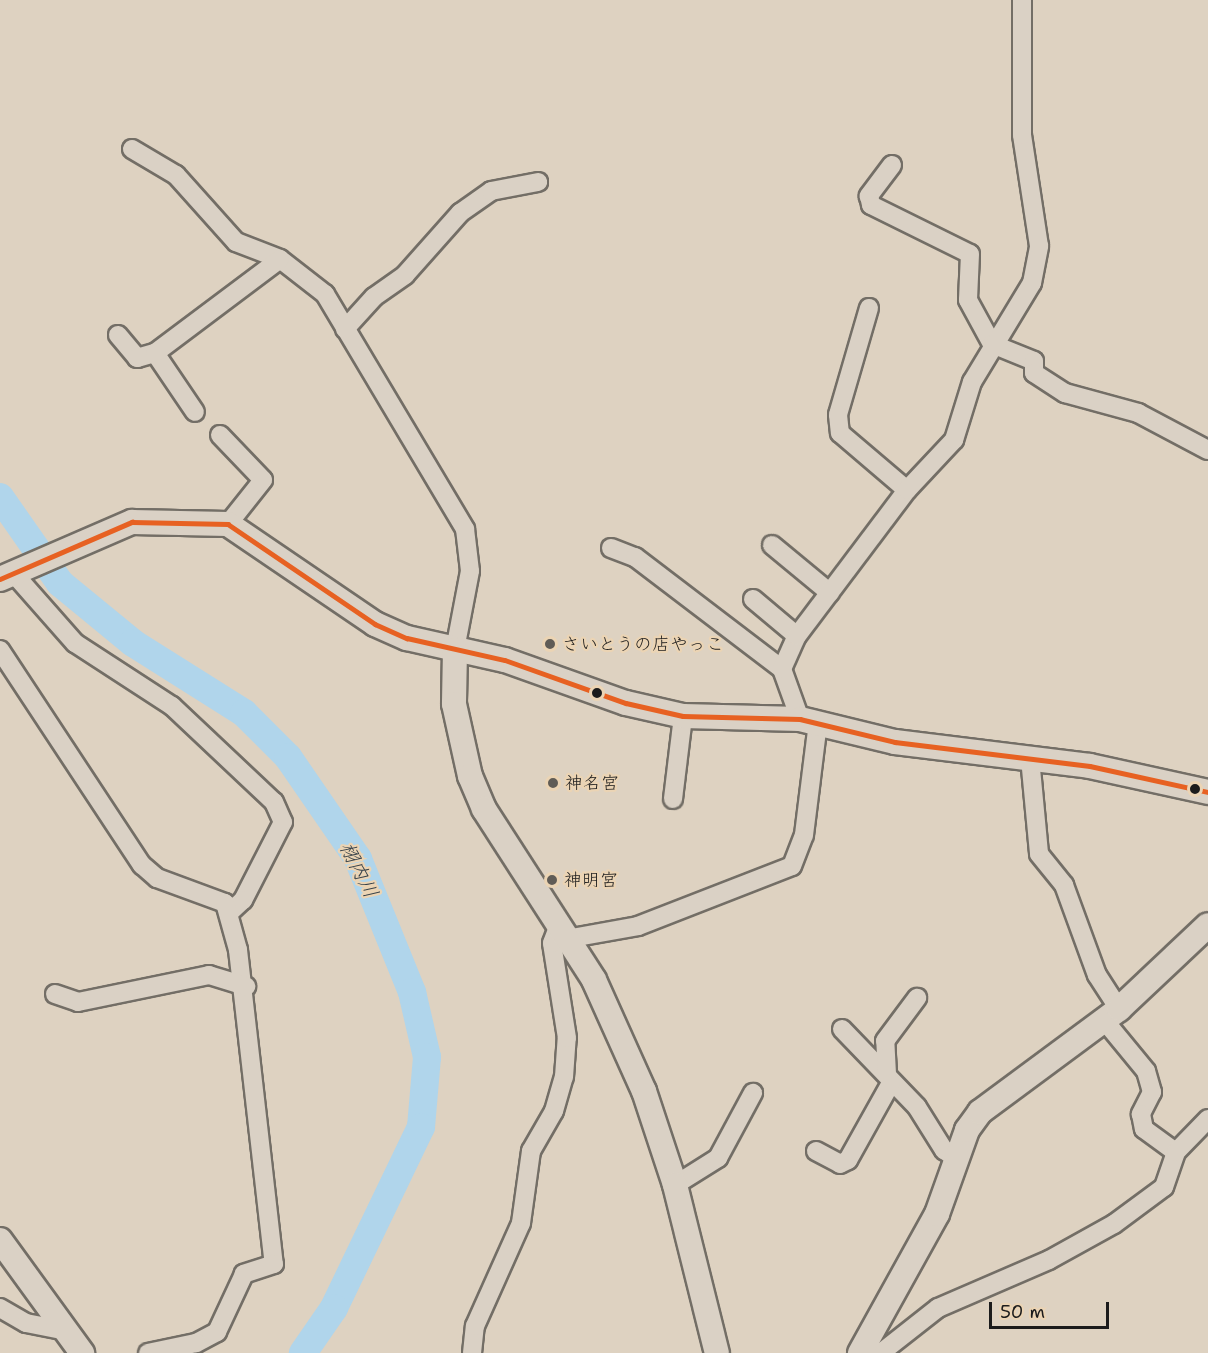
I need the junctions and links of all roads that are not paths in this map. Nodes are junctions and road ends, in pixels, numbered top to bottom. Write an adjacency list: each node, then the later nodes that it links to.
1 (1022, 0): 9 (street)
2 (132, 149): 5 (street)
3 (892, 165): 9 (street)
4 (538, 182): 7 (street)
5 (280, 259): 7 (street); 10 (street)
6 (869, 308): 14 (street)
7 (345, 329): 23 (street)
8 (118, 335): 10 (street)
9 (992, 344): 13 (street); 14 (street)
10 (155, 353): 11 (street)
11 (195, 412)
12 (220, 435): 15 (street)
13 (1208, 450)
14 (906, 490): 19 (street)
15 (228, 524): 18 (street); 23 (street)
16 (772, 545): 19 (street)
17 (611, 548): 24 (street)
18 (12, 575): 30 (street)
19 (830, 593): 21 (street)
20 (753, 599): 21 (street)
21 (797, 636): 24 (street)
22 (0, 650): 30 (street)
23 (455, 650): 25 (street); 32 (street)
24 (782, 669): 26 (street)
25 (683, 716): 26 (street); 29 (street)
26 (809, 721): 27 (street); 32 (street)
27 (1030, 758): 28 (street); 36 (street)
28 (1208, 792)
29 (673, 799)
30 (230, 912): 33 (street)
31 (1208, 925): 36 (street)
32 (562, 933): 44 (street); 51 (street)
33 (246, 986): 34 (street); 50 (street)
34 (55, 994)
35 (917, 998): 38 (street)
36 (1111, 1014): 42 (street); 43 (street)
37 (842, 1029): 38 (street)
38 (889, 1078): 41 (street); 43 (street)
39 (753, 1093): 44 (street)
40 (1208, 1119): 42 (street)
41 (816, 1151)
42 (1176, 1152): 48 (street)
43 (956, 1158): 48 (street)
44 (675, 1185): 52 (street)
45 (0, 1240): 47 (street)
46 (0, 1308): 47 (street)
47 (61, 1330): 49 (street)
48 (872, 1352)
49 (82, 1353)
50 (148, 1353)
51 (472, 1353)
52 (717, 1353)

